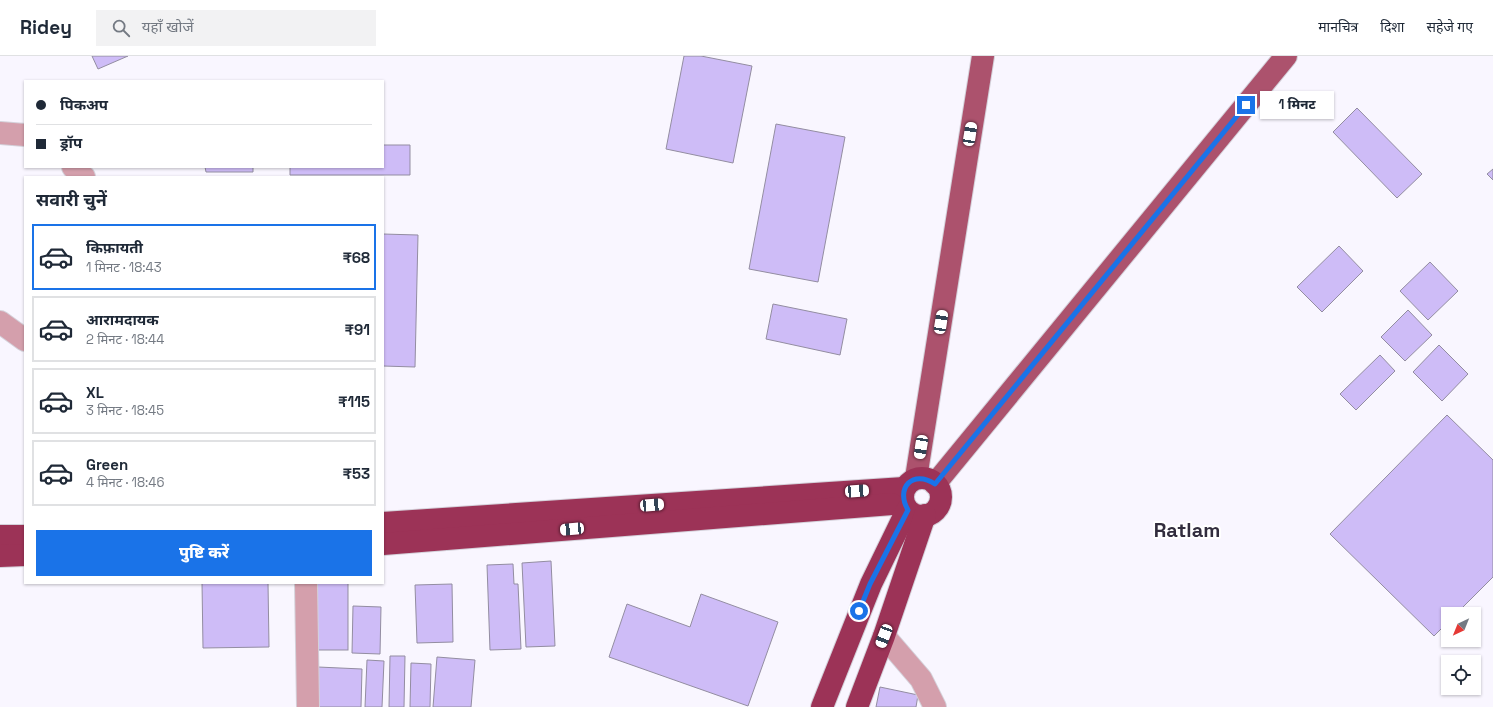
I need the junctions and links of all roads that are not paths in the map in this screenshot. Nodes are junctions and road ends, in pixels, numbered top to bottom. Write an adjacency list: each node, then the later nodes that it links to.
1 (983, 56): 9 (main road)
2 (1286, 56): 9 (main road)
3 (0, 133): 4 (street)
4 (24, 135)
5 (74, 168): 6 (street)
6 (83, 176)
7 (0, 322): 8 (street)
8 (24, 339)
9 (915, 496): 10 (highway); 13 (highway); 17 (highway); 19 (highway)
10 (384, 523)
11 (0, 536): 12 (highway)
12 (24, 536)
13 (384, 544)
14 (24, 555): 15 (highway)
15 (0, 556)
16 (306, 584): 18 (street)
17 (884, 636): 20 (highway); 21 (street)
18 (308, 707)
19 (822, 707)
20 (857, 707)
21 (935, 707)

